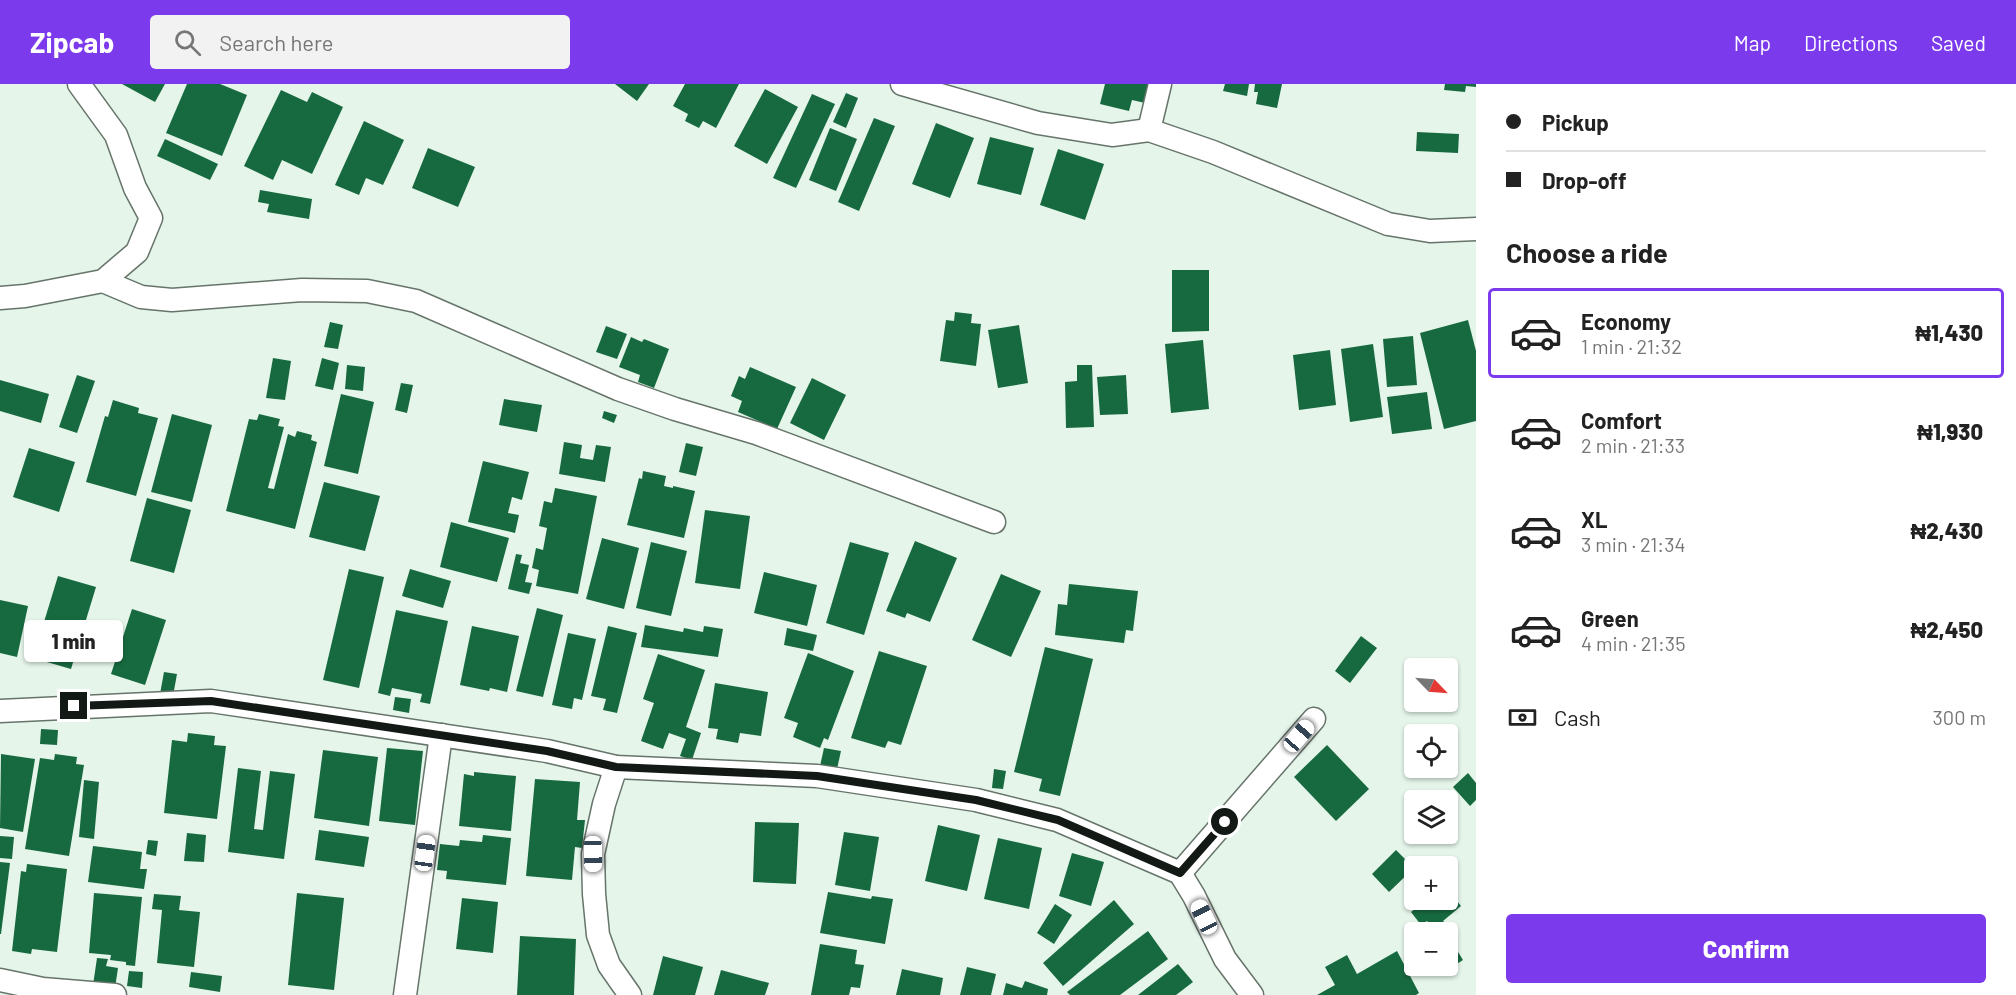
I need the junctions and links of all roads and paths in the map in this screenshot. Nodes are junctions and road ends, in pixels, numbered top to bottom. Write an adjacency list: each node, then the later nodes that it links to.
1 (78, 84): 6 (street)
2 (902, 84): 4 (street)
3 (1160, 84): 4 (street)
4 (1149, 130): 5 (street)
5 (1476, 229)
6 (103, 281): 7 (street); 8 (street)
7 (0, 298)
8 (994, 522)
9 (0, 711): 11 (street)
10 (1314, 719): 13 (street)
11 (441, 735): 12 (street); 17 (street)
12 (616, 767): 13 (street); 18 (street)
13 (1180, 873): 19 (street)
14 (0, 980): 15 (street)
15 (41, 992): 16 (street)
16 (115, 995)
17 (405, 995)
18 (630, 995)
19 (1252, 995)

